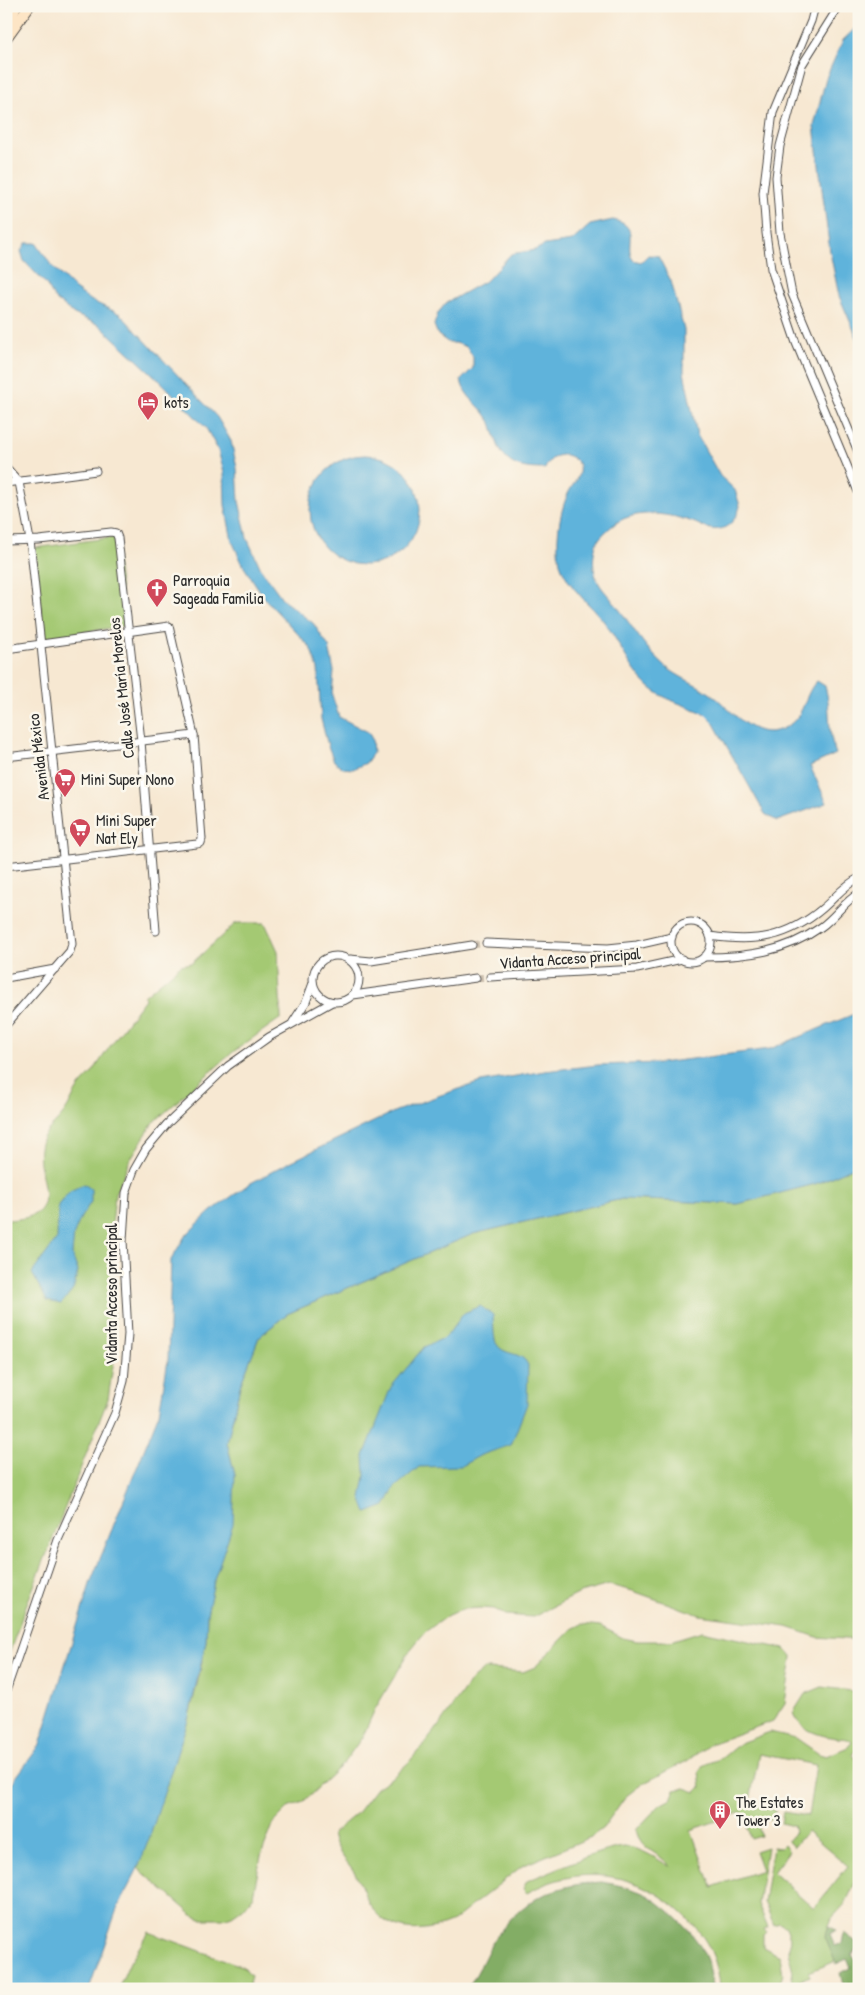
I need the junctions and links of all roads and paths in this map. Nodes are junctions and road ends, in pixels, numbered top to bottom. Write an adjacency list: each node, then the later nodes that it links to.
1 (16, 6): 5 (street)
2 (29, 6): 6 (street)
3 (815, 6): 12 (street)
4 (838, 6): 7 (street)
5 (6, 28)
6 (6, 38)
7 (859, 454)
8 (6, 467): 10 (street)
9 (96, 471): 10 (street)
10 (19, 482): 11 (street); 13 (street, Avenida México)
11 (6, 483)
12 (859, 494)
13 (30, 540): 14 (street); 15 (street, Calle José María Morelos); 16 (street, Avenida México)
14 (6, 541)
15 (129, 629): 16 (street); 18 (street); 19 (street, Calle José María Morelos)
16 (40, 644): 17 (street); 20 (street, Avenida México)
17 (6, 649)
18 (194, 734): 19 (street); 22 (street)
19 (141, 741): 20 (street); 22 (street, Calle José María Morelos)
20 (51, 752): 21 (street); 23 (street, Avenida México)
21 (6, 757)
22 (149, 850): 23 (street); 27 (street, Calle José María Morelos)
23 (64, 858): 24 (street); 35 (street, Avenida México)
24 (6, 866)
25 (859, 878): 28 (street)
26 (859, 894): 32 (street, Vidanta Acceso principal)
27 (156, 931)
28 (710, 936): 29 (street); 32 (street)
29 (672, 937): 30 (street); 34 (street)
30 (486, 943)
31 (472, 945): 33 (street)
32 (704, 957): 34 (street, Vidanta Acceso principal)
33 (350, 959): 39 (street); 40 (street)
34 (682, 959): 36 (street, Vidanta Acceso principal)
35 (55, 969): 37 (street); 43 (street, Avenida México)
36 (490, 977)
37 (6, 978)
38 (476, 978): 40 (street, Vidanta Acceso principal)
39 (313, 982): 41 (street); 42 (street)
40 (353, 995): 41 (street)
41 (332, 1002): 42 (street, Vidanta Acceso principal)
42 (293, 1022): 44 (street, Vidanta Acceso principal)
43 (6, 1025)
44 (6, 1691)

